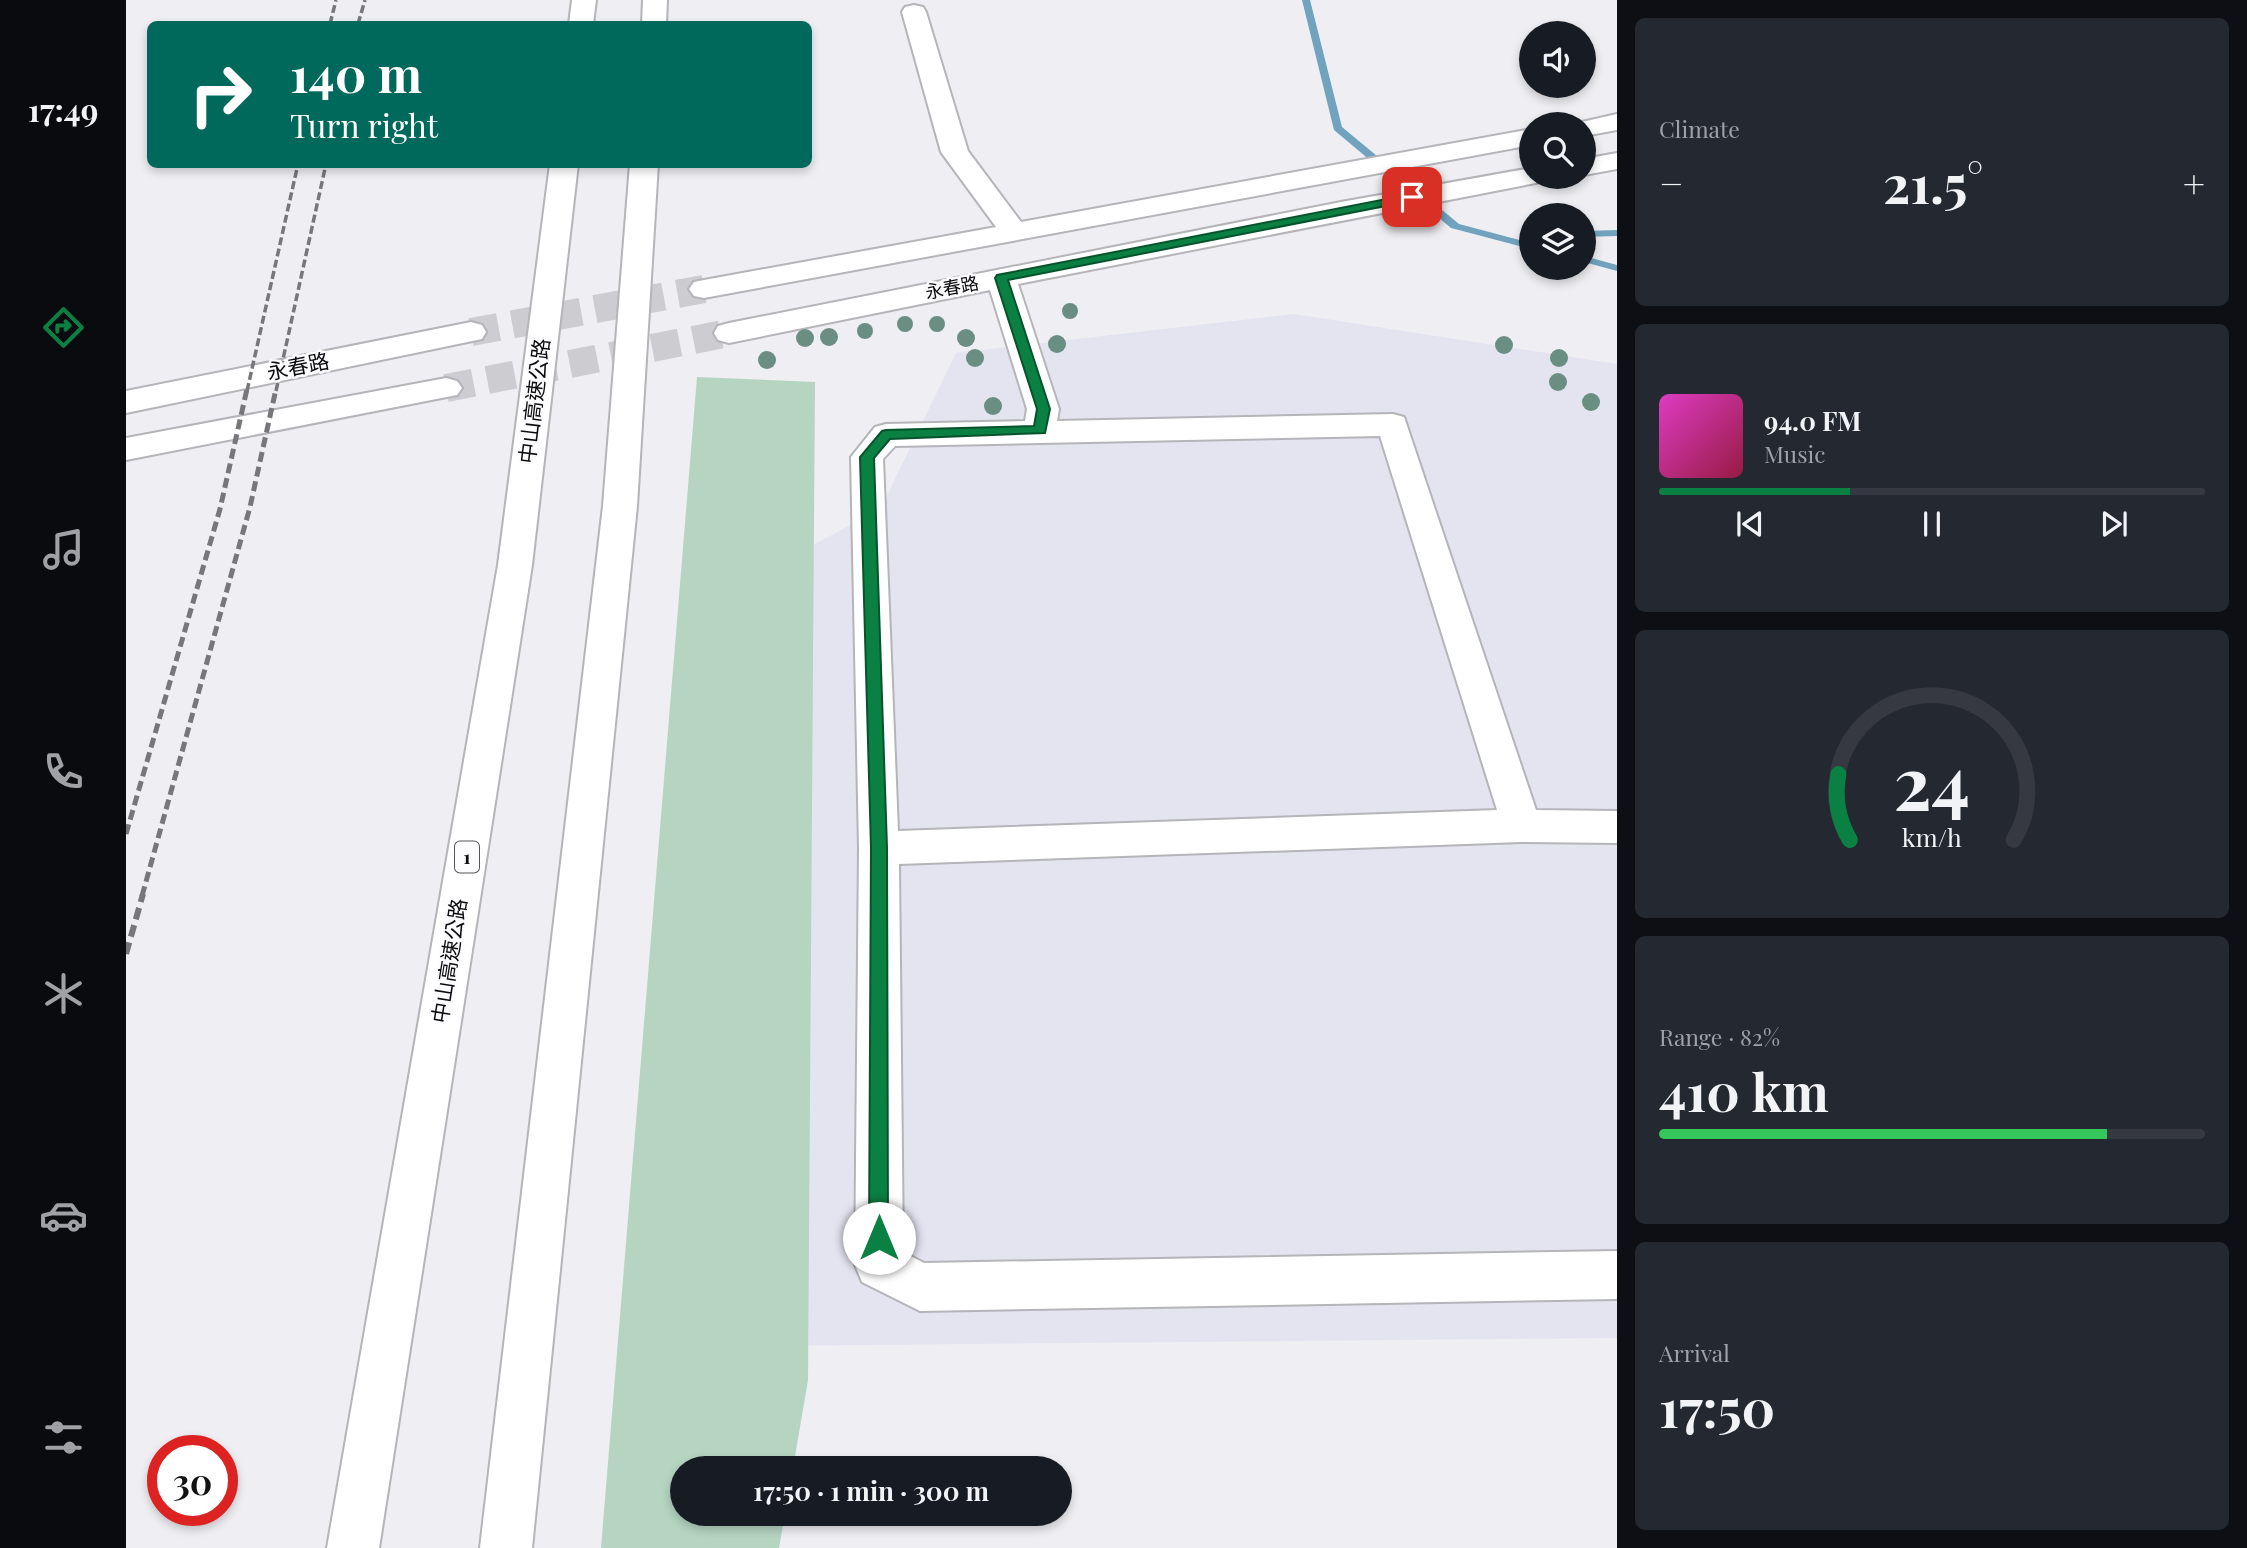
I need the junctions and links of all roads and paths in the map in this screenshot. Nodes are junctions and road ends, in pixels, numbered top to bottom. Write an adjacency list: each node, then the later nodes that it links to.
1 (584, 0): 4 (main road)
2 (655, 0): 5 (main road)
3 (914, 12): 14 (main road)
4 (581, 21)
5 (654, 21)
6 (1617, 122): 7 (main road)
7 (1596, 126)
8 (1519, 139): 14 (main road)
9 (1617, 161): 10 (main road)
10 (1596, 165)
11 (564, 168): 27 (main road, 中山高速公路 / 1)
12 (644, 168): 28 (main road)
13 (1519, 178): 15 (main road, 永春路)
14 (1014, 232): 16 (main road)
15 (1001, 278): 18 (main road, 永春路); 21 (main road)
16 (704, 289)
17 (471, 332): 20 (main road, 永春路)
18 (729, 333)
19 (446, 388): 22 (main road)
20 (126, 402)
21 (1040, 430): 23 (main road); 25 (main road)
22 (126, 449)
23 (1522, 826): 24 (main road); 25 (main road)
24 (1617, 827)
25 (879, 848): 26 (main road)
26 (1617, 1275)
27 (353, 1548)
28 (506, 1548)

